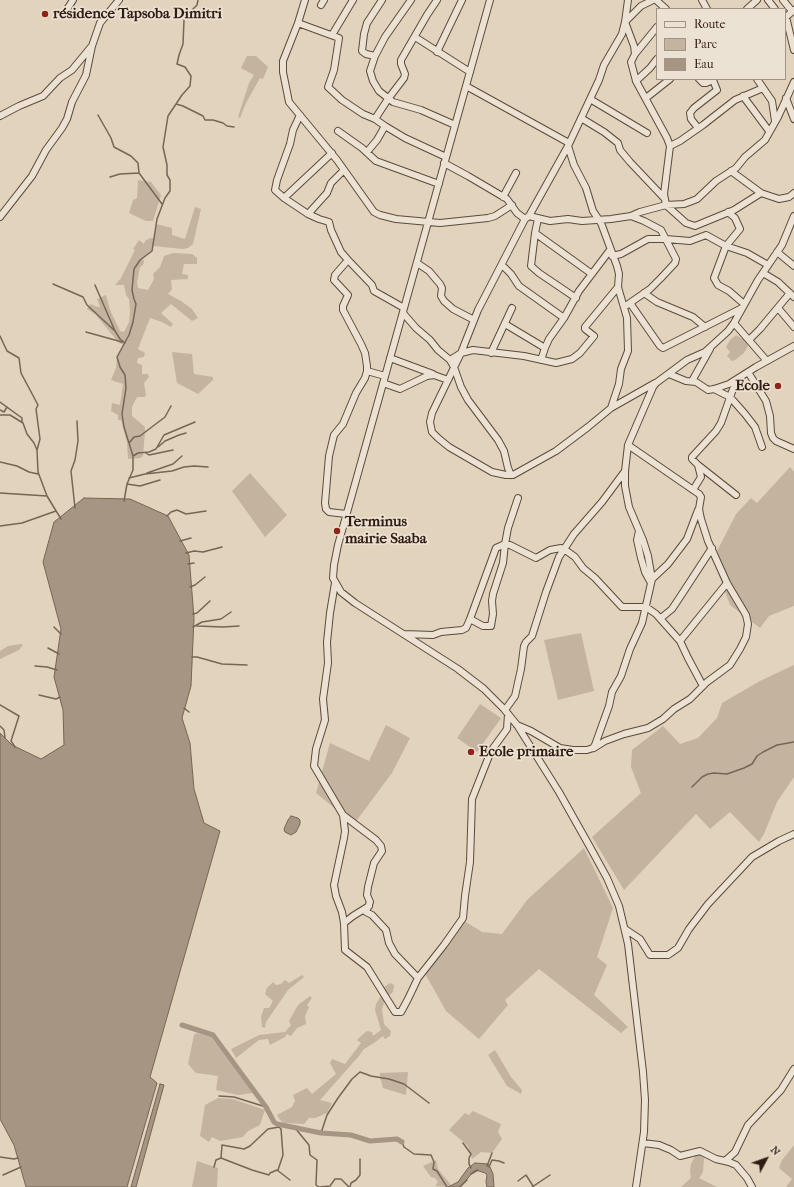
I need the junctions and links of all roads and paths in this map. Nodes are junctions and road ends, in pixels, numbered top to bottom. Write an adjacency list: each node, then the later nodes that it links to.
1 (73, 0): 20 (street)
2 (118, 0): 28 (street)
3 (305, 0): 22 (street)
4 (353, 0): 25 (street)
5 (382, 0): 32 (street)
6 (411, 0): 32 (street)
7 (437, 0): 27 (street)
8 (462, 0): 30 (street)
9 (490, 0): 34 (street)
10 (628, 0): 23 (street)
11 (653, 0): 23 (street)
12 (656, 0): 16 (street)
13 (757, 0): 17 (street)
14 (768, 0): 18 (street)
15 (783, 0): 19 (street)
16 (665, 8)
17 (748, 8)
18 (774, 8)
19 (793, 11): 21 (street)
20 (64, 14)
21 (786, 17): 26 (street)
22 (298, 22): 25 (street); 49 (street)
23 (625, 22): 31 (street); 47 (street)
24 (656, 31): 31 (street)
25 (332, 34): 52 (street)
26 (792, 36): 29 (street)
27 (415, 37): 30 (street); 46 (street)
28 (92, 46): 50 (street); 78 (street)
29 (794, 50)
30 (437, 52): 34 (street)
31 (635, 54): 39 (street)
32 (375, 56): 46 (street)
33 (656, 60): 39 (street)
34 (470, 72): 41 (street)
35 (669, 80): 45 (street)
36 (700, 80): 37 (street)
37 (713, 80): 57 (street)
38 (758, 80): 42 (street)
39 (636, 81): 45 (street)
40 (794, 82): 44 (street)
41 (466, 86): 55 (street); 61 (street)
42 (763, 88): 43 (street); 54 (street)
43 (743, 96): 57 (street); 59 (street)
44 (787, 96): 48 (street); 53 (street); 54 (street)
45 (646, 98): 62 (street)
46 (388, 99): 52 (street); 55 (street)
47 (590, 99): 51 (street); 60 (street)
48 (794, 99)
49 (300, 115): 64 (street); 73 (street)
50 (0, 116)
51 (581, 118): 61 (street); 74 (street)
52 (375, 119): 56 (street)
53 (794, 120)
54 (775, 121): 59 (street)
55 (455, 125): 65 (street)
56 (385, 126): 63 (street); 65 (street)
57 (698, 128): 62 (street)
58 (338, 131): 63 (street)
59 (769, 131): 67 (street)
60 (647, 133)
61 (569, 144): 81 (street); 83 (street)
62 (670, 146): 74 (street)
63 (367, 152): 69 (street)
64 (332, 153): 66 (street); 73 (street)
65 (445, 160): 69 (street); 72 (street)
66 (344, 170): 77 (street); 84 (street)
67 (731, 171): 70 (street); 74 (street)
68 (516, 173): 72 (street)
69 (439, 184): 84 (street)
70 (761, 193): 71 (street); 76 (street)
71 (794, 194)
72 (503, 196): 75 (street)
73 (284, 198): 77 (street)
74 (666, 202): 76 (street); 79 (street)
75 (512, 205): 81 (street); 84 (street)
76 (728, 212): 87 (street)
77 (308, 214): 91 (street)
78 (0, 216)
79 (631, 216): 83 (street); 86 (street)
80 (794, 216): 89 (street)
81 (527, 218): 82 (street); 93 (street)
82 (538, 219): 83 (street); 85 (street)
83 (598, 219): 88 (street)
84 (428, 221): 92 (street)
85 (535, 233): 97 (street); 101 (street)
86 (666, 239): 87 (street); 90 (street); 99 (street)
87 (726, 246): 94 (street); 103 (street)
88 (610, 250): 90 (street); 97 (street)
89 (777, 252): 94 (street); 95 (street)
90 (612, 256): 98 (street)
91 (348, 260): 107 (street); 125 (street)
92 (417, 263): 107 (street); 109 (street)
93 (502, 265): 108 (street); 109 (street)
94 (768, 265): 96 (street)
95 (794, 266)
96 (763, 273): 100 (street); 103 (street)
97 (592, 274): 101 (street)
98 (618, 287): 104 (street); 122 (street)
99 (644, 293): 102 (street); 112 (street)
100 (792, 295): 106 (street)
101 (576, 298): 108 (street)
102 (630, 303): 104 (street); 112 (street)
103 (743, 306): 110 (street); 112 (street)
104 (624, 307): 136 (street)
105 (512, 308): 111 (street)
106 (778, 308): 113 (street); 114 (street)
107 (403, 311): 120 (street); 121 (street)
108 (564, 318): 117 (street)
109 (474, 320): 118 (street)
110 (734, 323): 114 (street); 115 (street)
111 (505, 324): 117 (street); 119 (street)
112 (706, 327)
113 (794, 327)
114 (749, 340): 123 (street)
115 (712, 346): 127 (street); 131 (street)
116 (794, 346): 123 (street)
117 (544, 348): 122 (street)
118 (461, 353): 119 (street); 121 (street); 124 (street)
119 (492, 353): 122 (street)
120 (390, 358): 128 (street); 129 (street)
121 (450, 360): 124 (street)
122 (541, 360)
123 (767, 361): 126 (street)
124 (454, 367): 130 (street); 142 (street)
125 (367, 371): 129 (street); 147 (street)
126 (746, 373): 134 (street); 135 (street); 139 (street)
127 (669, 374): 131 (street); 133 (street)
128 (434, 375): 130 (street); 132 (street)
129 (385, 376): 132 (street)
130 (448, 380): 142 (street)
131 (692, 381): 134 (street)
132 (383, 383): 147 (street)
133 (656, 383): 136 (street); 137 (street)
134 (714, 390): 135 (street)
135 (730, 398): 138 (street); 140 (street)
136 (611, 408): 142 (street)
137 (628, 445): 141 (street); 143 (street)
138 (762, 447)
139 (794, 449)
140 (698, 465): 143 (street); 144 (street)
141 (624, 471): 150 (street); 151 (street)
142 (511, 475)
143 (693, 490): 146 (street)
144 (736, 495)
145 (518, 498): 148 (street)
146 (699, 509): 149 (street); 151 (street)
147 (346, 514): 152 (street)
148 (504, 544): 150 (street); 156 (street); 156 (street)
149 (712, 548): 153 (street); 155 (street)
150 (564, 549): 154 (street); 160 (street)
151 (651, 581): 154 (street)
152 (335, 583): 157 (street); 163 (street)
153 (727, 583): 158 (street); 159 (street)
154 (646, 607): 155 (street); 162 (street)
155 (661, 618): 158 (street)
156 (470, 619): 157 (street)
157 (403, 634): 160 (street)
158 (680, 640): 159 (street)
159 (703, 686): 162 (street)
160 (507, 712): 161 (street); 170 (street)
161 (517, 725): 162 (street); 169 (street)
162 (593, 748)
163 (343, 815): 165 (street); 166 (street)
164 (794, 834): 169 (street)
165 (365, 910): 167 (street); 170 (street)
166 (343, 915): 167 (street); 168 (street)
167 (351, 917): 168 (street)
168 (344, 923): 170 (street)
169 (625, 929): 172 (street)
170 (418, 978)
171 (794, 1069): 173 (street)
172 (643, 1143): 173 (street); 174 (street)
173 (725, 1161): 175 (street)
174 (636, 1187)
175 (752, 1187)

